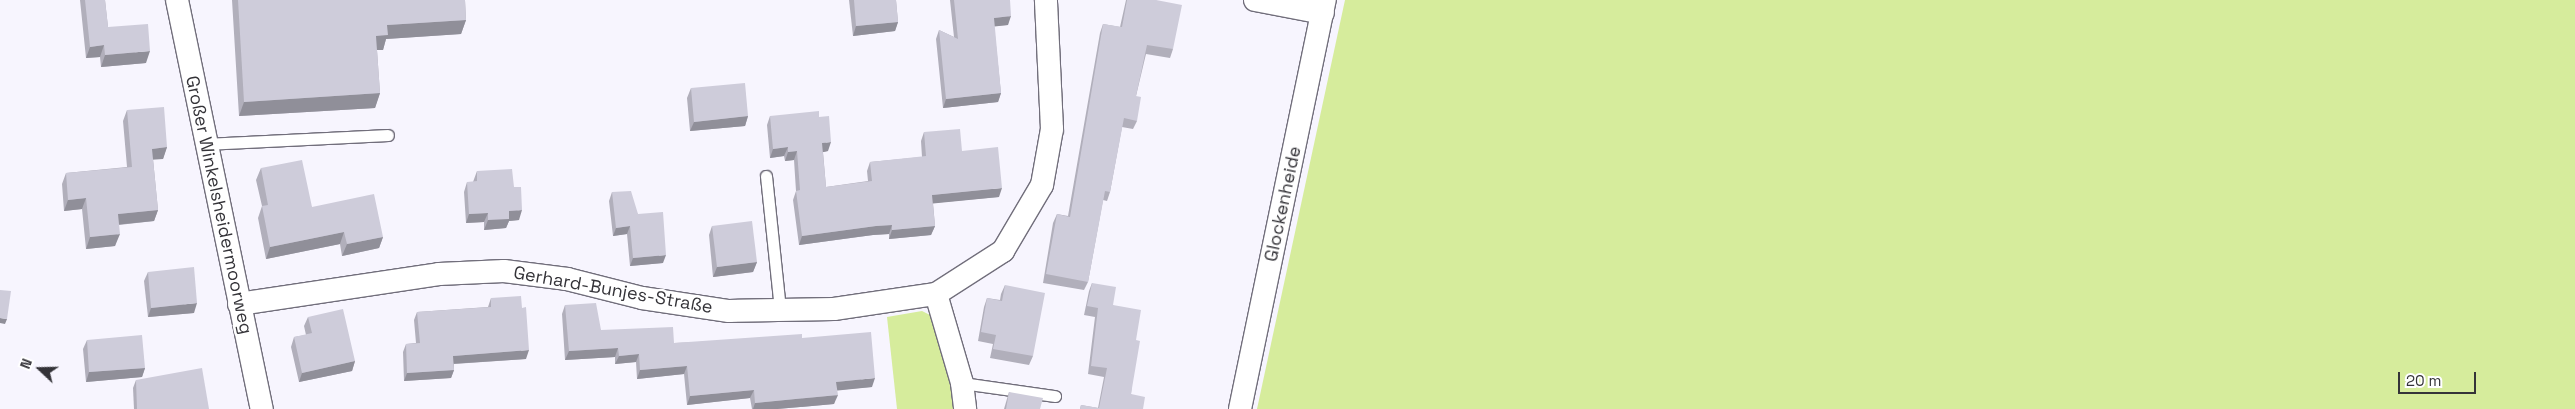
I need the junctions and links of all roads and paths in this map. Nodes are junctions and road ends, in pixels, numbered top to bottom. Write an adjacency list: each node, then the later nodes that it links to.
1 (176, 0): 6 (street, Großer Winkelsheidermoorweg)
2 (1046, 0): 8 (street, Gerhard-Bunjes-Straße)
3 (1255, 0): 4 (street)
4 (1324, 6): 15 (street, Glockenheide)
5 (388, 135): 6 (lane)
6 (205, 144): 9 (street, Großer Winkelsheidermoorweg)
7 (766, 176): 10 (lane)
8 (936, 294): 10 (street, Gerhard-Bunjes-Straße); 11 (street)
9 (239, 304): 10 (street, Gerhard-Bunjes-Straße); 13 (street, Großer Winkelsheidermoorweg)
10 (780, 310)
11 (962, 382): 12 (lane); 14 (street)
12 (1055, 396)
13 (262, 409)
14 (965, 409)
15 (1240, 409)

